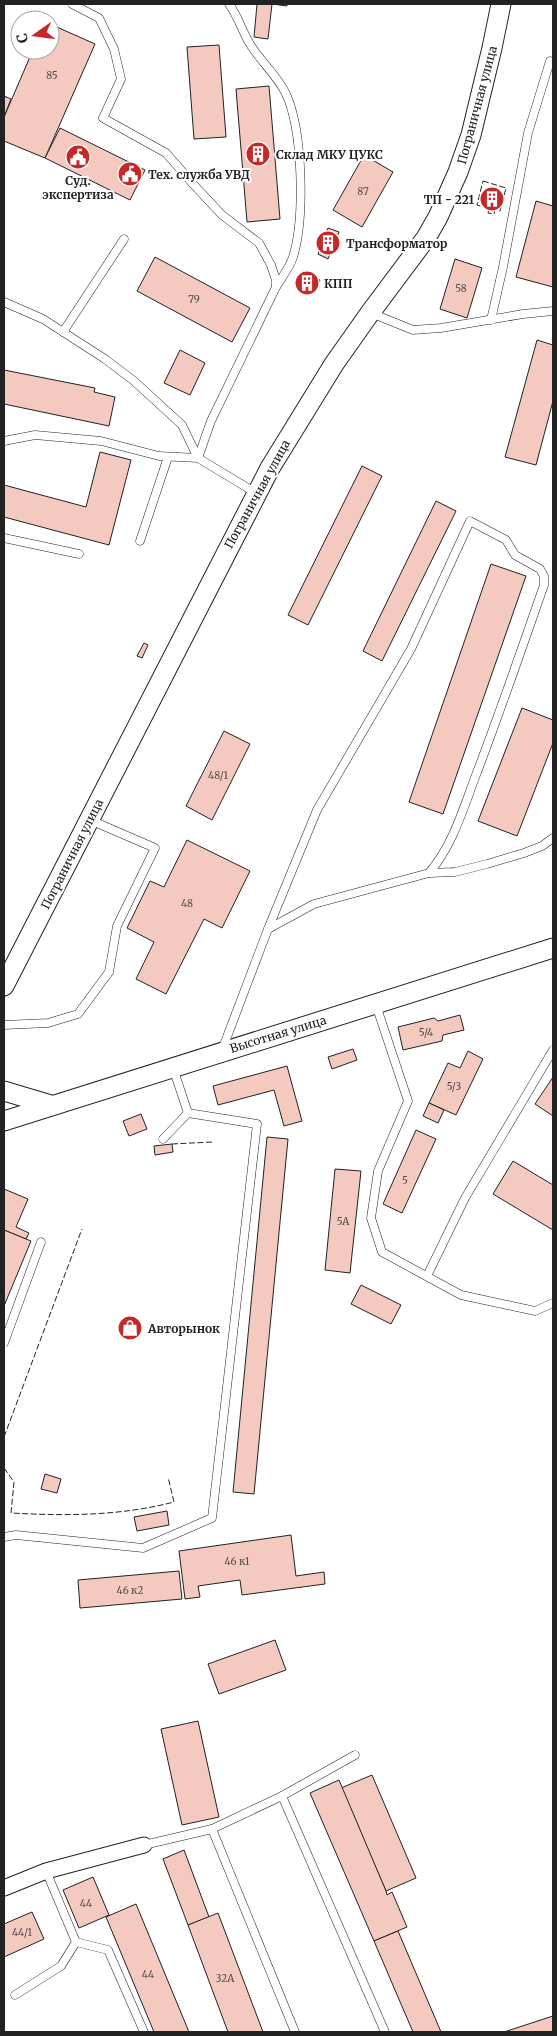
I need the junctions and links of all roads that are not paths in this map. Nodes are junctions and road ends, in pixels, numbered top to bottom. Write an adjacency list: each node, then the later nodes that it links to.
1 (72, 4): 6 (lane)
2 (228, 4): 6 (lane)
3 (501, 5): 9 (street, Пограничная улица)
4 (550, 61): 10 (lane)
5 (124, 239): 11 (lane)
6 (276, 287): 14 (lane)
7 (4, 302): 11 (lane)
8 (553, 311): 10 (lane)
9 (370, 312): 10 (lane); 15 (street, Пограничная улица)
10 (490, 320)
11 (63, 332): 14 (lane)
12 (4, 441): 13 (lane)
13 (168, 457): 14 (lane); 17 (lane)
14 (198, 458): 15 (lane)
15 (256, 494): 19 (street, Пограничная улица)
16 (4, 538): 18 (lane)
17 (140, 541)
18 (79, 554)
19 (90, 820): 24 (street, Пограничная улица); 26 (lane)
20 (553, 838): 21 (lane)
21 (429, 873): 22 (lane); 22 (lane)
22 (268, 929): 28 (lane)
23 (553, 948): 25 (street, Высотная улица)
24 (4, 986)
25 (376, 1003): 28 (street, Высотная улица); 36 (lane)
26 (4, 1025)
27 (553, 1050): 36 (lane)
28 (221, 1052): 29 (street, Высотная улица)
29 (173, 1067): 31 (street, Высотная улица); 32 (lane)
30 (4, 1091): 31 (street)
31 (51, 1105): 33 (street, Высотная улица)
32 (188, 1113): 34 (lane); 39 (lane)
33 (4, 1121)
34 (162, 1139)
35 (42, 1242): 38 (lane)
36 (427, 1276): 37 (lane)
37 (553, 1303)
38 (4, 1343)
39 (4, 1537)
40 (355, 1755): 41 (lane)
41 (282, 1796): 42 (lane); 50 (lane)
42 (212, 1829): 43 (lane); 49 (lane)
43 (144, 1845): 44 (street)
44 (46, 1871): 45 (street); 46 (lane)
45 (4, 1888)
46 (76, 1942): 47 (lane); 48 (lane)
47 (15, 1995)
48 (144, 2032)
49 (295, 2032)
50 (384, 2032)

